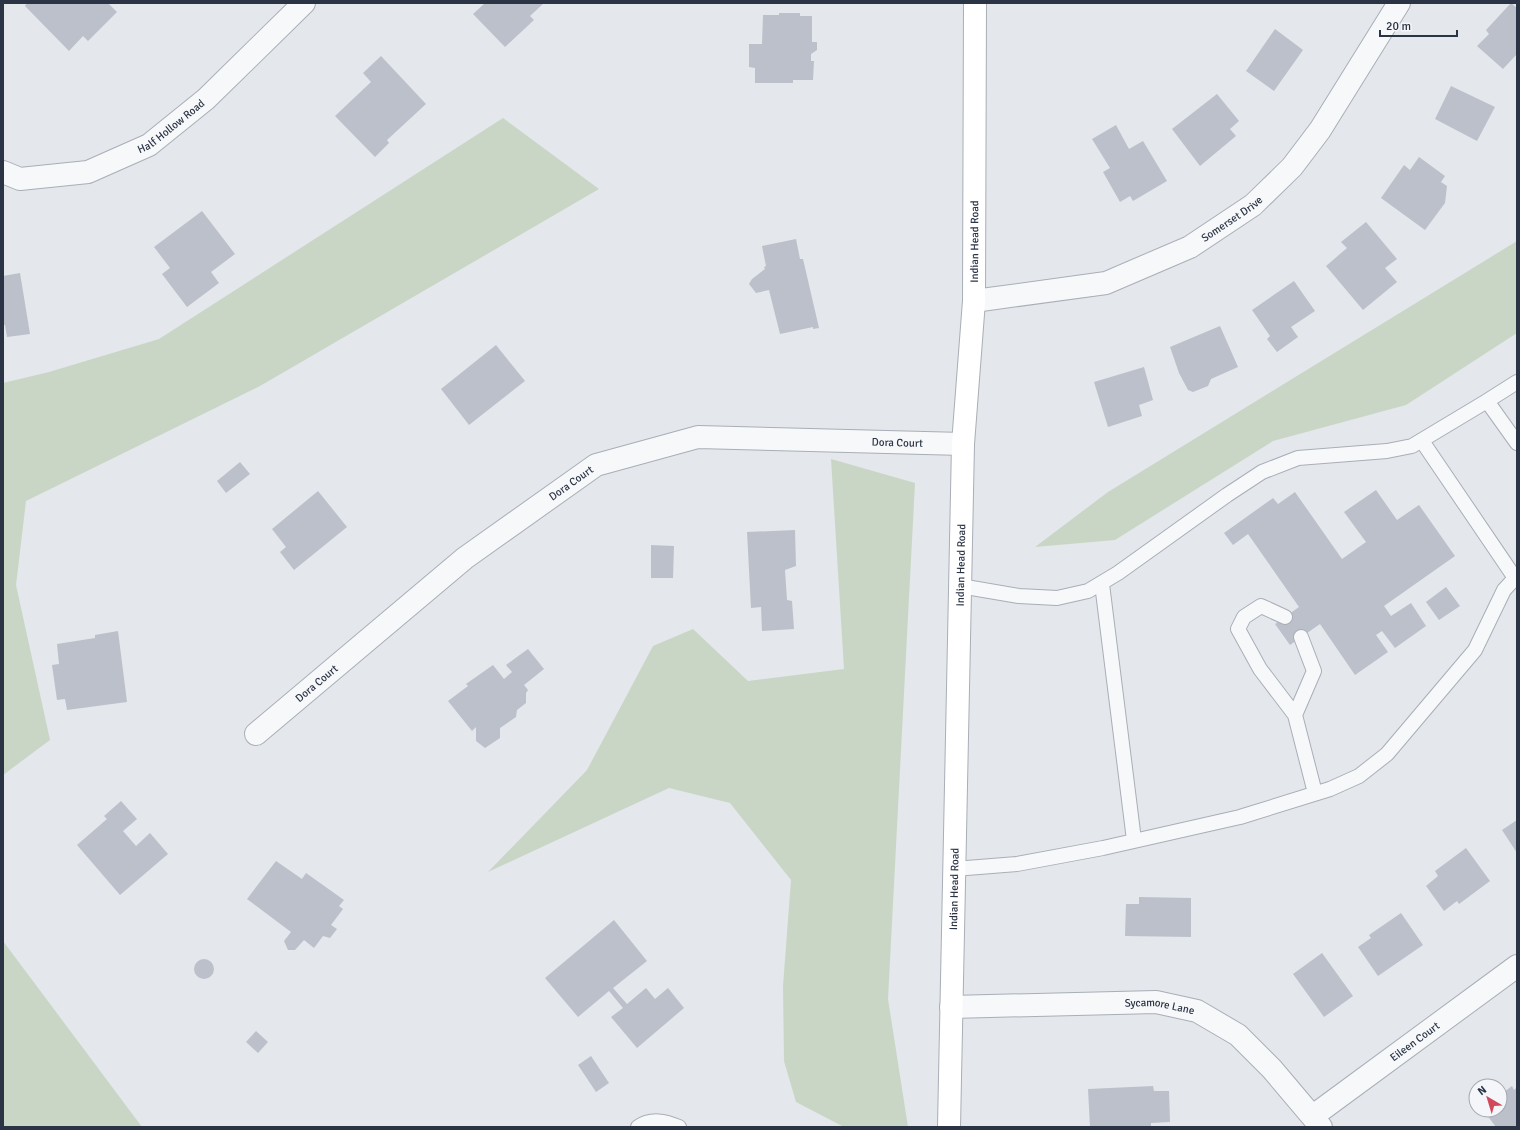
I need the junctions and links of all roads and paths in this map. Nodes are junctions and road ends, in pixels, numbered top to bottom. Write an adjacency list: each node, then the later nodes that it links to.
1 (304, 3): 4 (street, Half Hollow Road)
2 (975, 3): 5 (main road, Indian Head Road)
3 (1399, 3): 5 (street, Somerset Drive)
4 (3, 172)
5 (974, 301): 10 (main road, Indian Head Road)
6 (1517, 382): 7 (lane)
7 (1488, 400): 8 (lane); 9 (lane)
8 (1422, 441): 11 (lane); 12 (lane)
9 (1517, 443)
10 (963, 444): 13 (main road, Indian Head Road); 17 (street, Dora Court)
11 (1516, 577): 18 (lane)
12 (1102, 584): 13 (lane); 19 (lane)
13 (960, 586): 20 (main road, Indian Head Road)
14 (1285, 617): 16 (lane)
15 (1301, 637): 16 (lane)
16 (1295, 715): 18 (lane)
17 (256, 734)
18 (1315, 793): 19 (lane)
19 (1134, 840): 20 (lane)
20 (954, 869): 22 (main road, Indian Head Road)
21 (1517, 966): 23 (street, Eileen Court)
22 (951, 1008): 23 (street, Sycamore Lane); 26 (main road, Indian Head Road)
23 (1317, 1122)
24 (638, 1127): 25 (lane)
25 (679, 1127)
26 (949, 1127)

